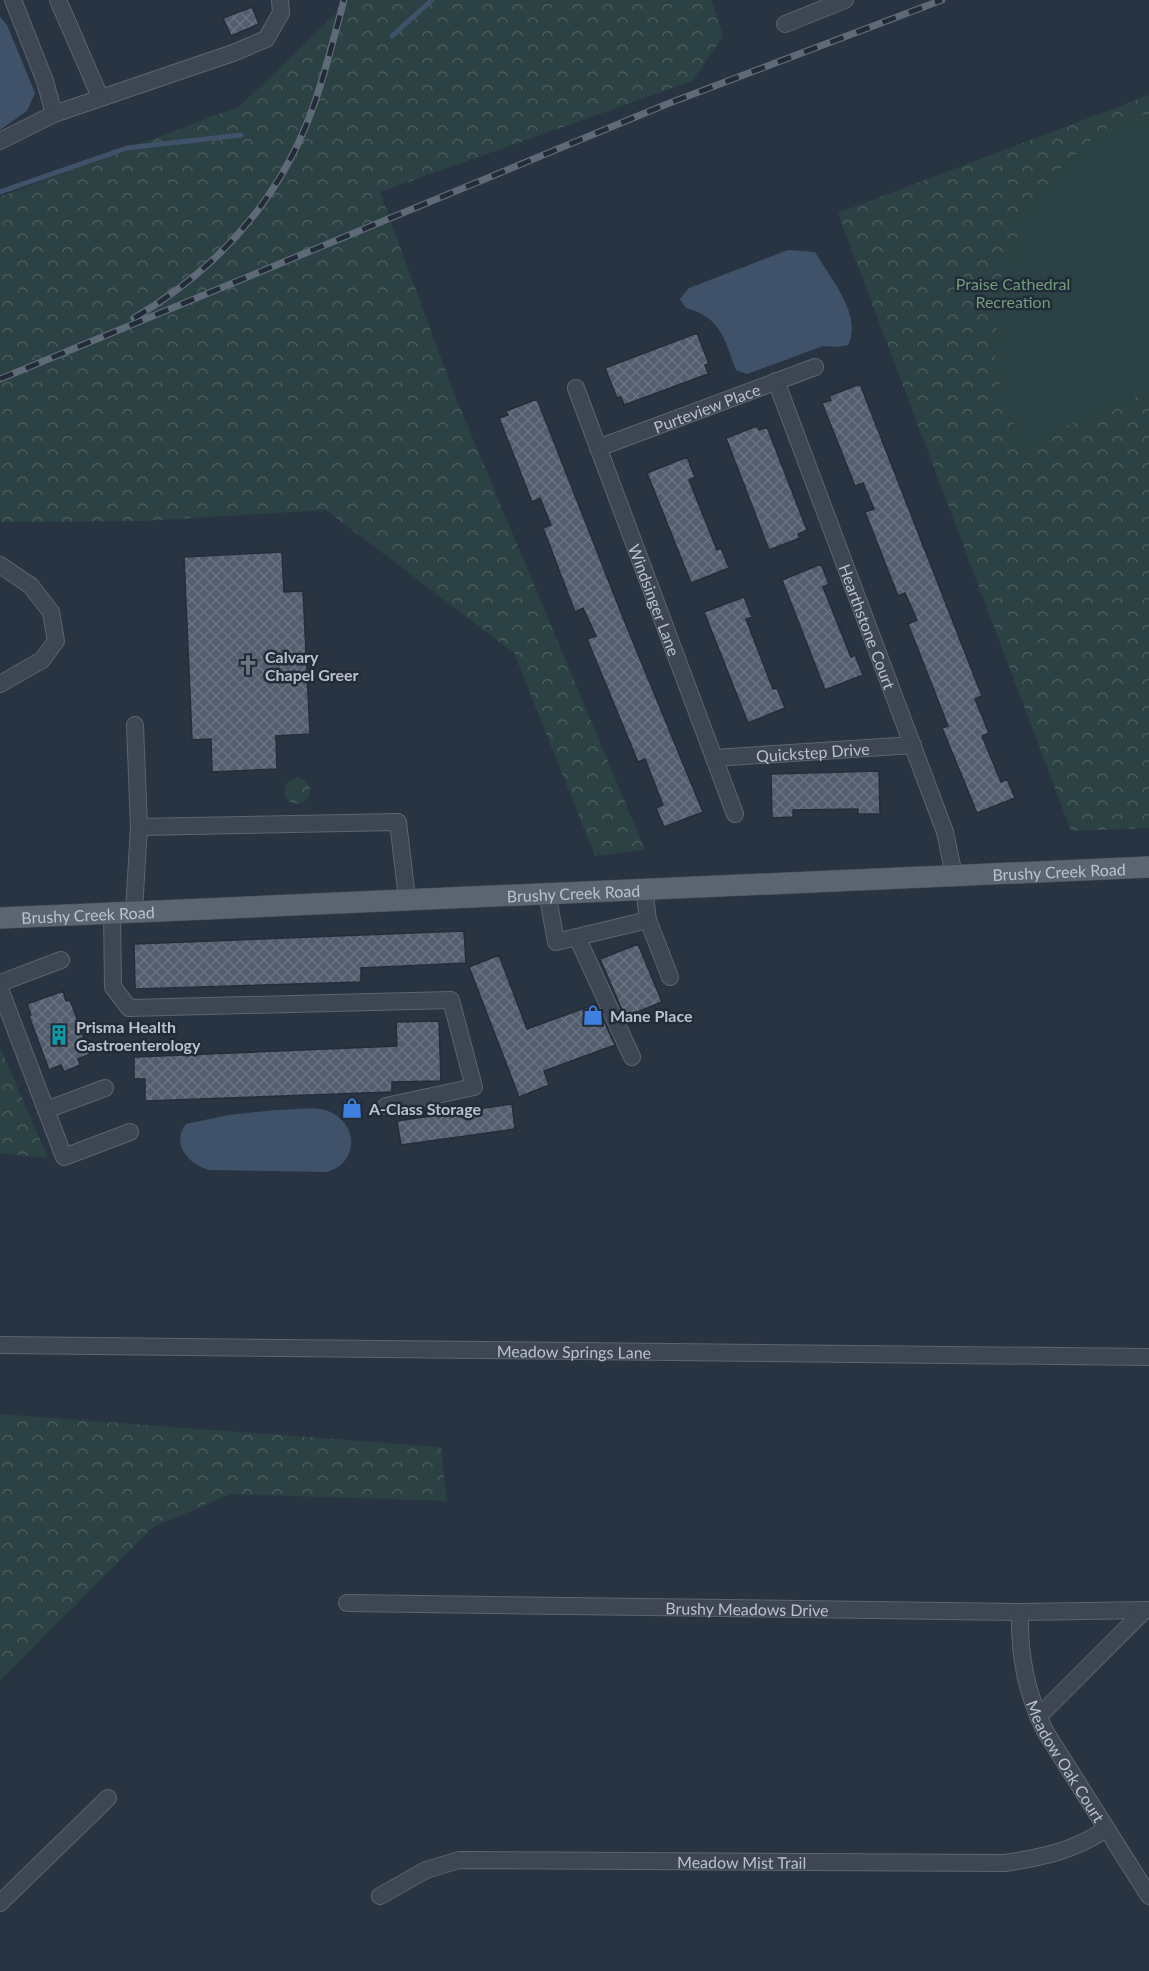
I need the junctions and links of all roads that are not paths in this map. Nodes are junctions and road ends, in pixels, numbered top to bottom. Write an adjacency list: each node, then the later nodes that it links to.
1 (13, 0): 7 (street)
2 (58, 0): 6 (street)
3 (280, 0): 6 (street)
4 (845, 0): 5 (street)
5 (785, 24)
6 (100, 97): 7 (street)
7 (54, 114): 8 (street)
8 (0, 141)
9 (815, 367): 10 (street, Purteview Place)
10 (776, 381): 12 (street, Purteview Place); 16 (street, Hearthstone Court)
11 (576, 388): 12 (street, Windsinger Lane)
12 (598, 448): 17 (street, Windsinger Lane)
13 (0, 566): 14 (street)
14 (0, 684)
15 (135, 725): 19 (street)
16 (913, 745): 17 (street, Quickstep Drive); 21 (street, Hearthstone Court)
17 (714, 758): 18 (street, Windsinger Lane)
18 (735, 814)
19 (139, 827): 24 (street); 25 (street)
20 (1149, 867): 21 (main road, Brushy Creek Road)
21 (954, 875): 22 (main road, Brushy Creek Road)
22 (644, 888): 23 (main road, Brushy Creek Road); 28 (street)
23 (546, 892): 24 (main road, Brushy Creek Road); 29 (street)
24 (407, 898): 25 (main road, Brushy Creek Road)
25 (134, 911): 26 (main road, Brushy Creek Road)
26 (112, 912): 27 (main road, Brushy Creek Road); 36 (street)
27 (0, 918)
28 (648, 920): 29 (street); 31 (street)
29 (577, 937): 34 (street)
30 (61, 960): 32 (street)
31 (670, 978)
32 (0, 982)
33 (0, 989): 37 (street)
34 (632, 1058)
35 (105, 1088): 37 (street)
36 (386, 1106)
37 (46, 1110): 38 (street)
38 (130, 1132)
39 (0, 1346): 40 (street, Meadow Springs Lane)
40 (1149, 1356)
41 (347, 1603): 43 (street, Brushy Meadows Drive)
42 (1147, 1610): 43 (street, Brushy Meadows Drive); 44 (street)
43 (1020, 1612): 44 (street, Meadow Oak Court)
44 (1038, 1717): 46 (street, Meadow Oak Court)
45 (108, 1798): 49 (street)
46 (1105, 1830): 47 (street, Meadow Mist Trail); 48 (street, Meadow Oak Court)
47 (380, 1896)
48 (1149, 1896)
49 (0, 1903)

